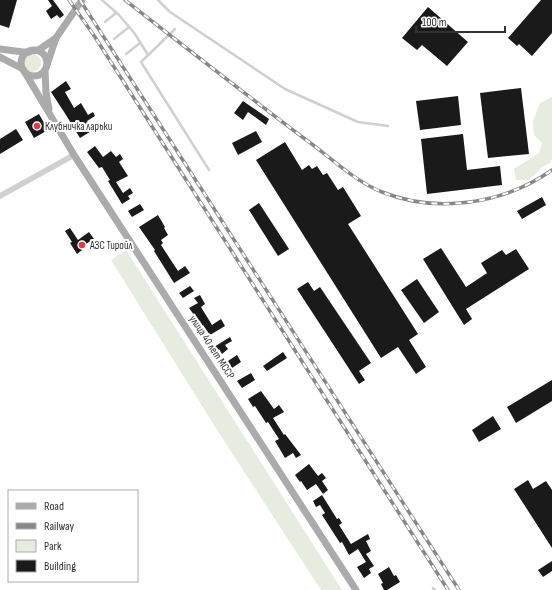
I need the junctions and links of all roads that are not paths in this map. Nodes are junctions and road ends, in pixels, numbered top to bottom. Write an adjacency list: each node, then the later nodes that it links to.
1 (82, 0): 8 (main road)
2 (102, 0): 4 (lane)
3 (158, 0): 19 (lane)
4 (116, 13): 5 (lane); 6 (lane)
5 (105, 22)
6 (129, 27): 9 (lane); 10 (lane)
7 (175, 29): 14 (lane)
8 (56, 38): 12 (main road); 16 (main road)
9 (114, 39)
10 (140, 43): 13 (lane); 14 (lane)
11 (0, 49): 12 (main road)
12 (31, 51): 16 (main road); 17 (main road)
13 (126, 54)
14 (148, 55): 21 (lane)
15 (0, 57): 17 (main road)
16 (46, 68): 17 (main road); 18 (main road, улица 40 лет МССР)
17 (23, 70): 18 (main road, улица 40 лет МССР)
18 (51, 115): 20 (main road, улица 40 лет МССР)
19 (388, 126)
20 (74, 155): 22 (street); 23 (main road, улица 40 лет МССР)
21 (208, 170)
22 (0, 196)
23 (356, 590)

